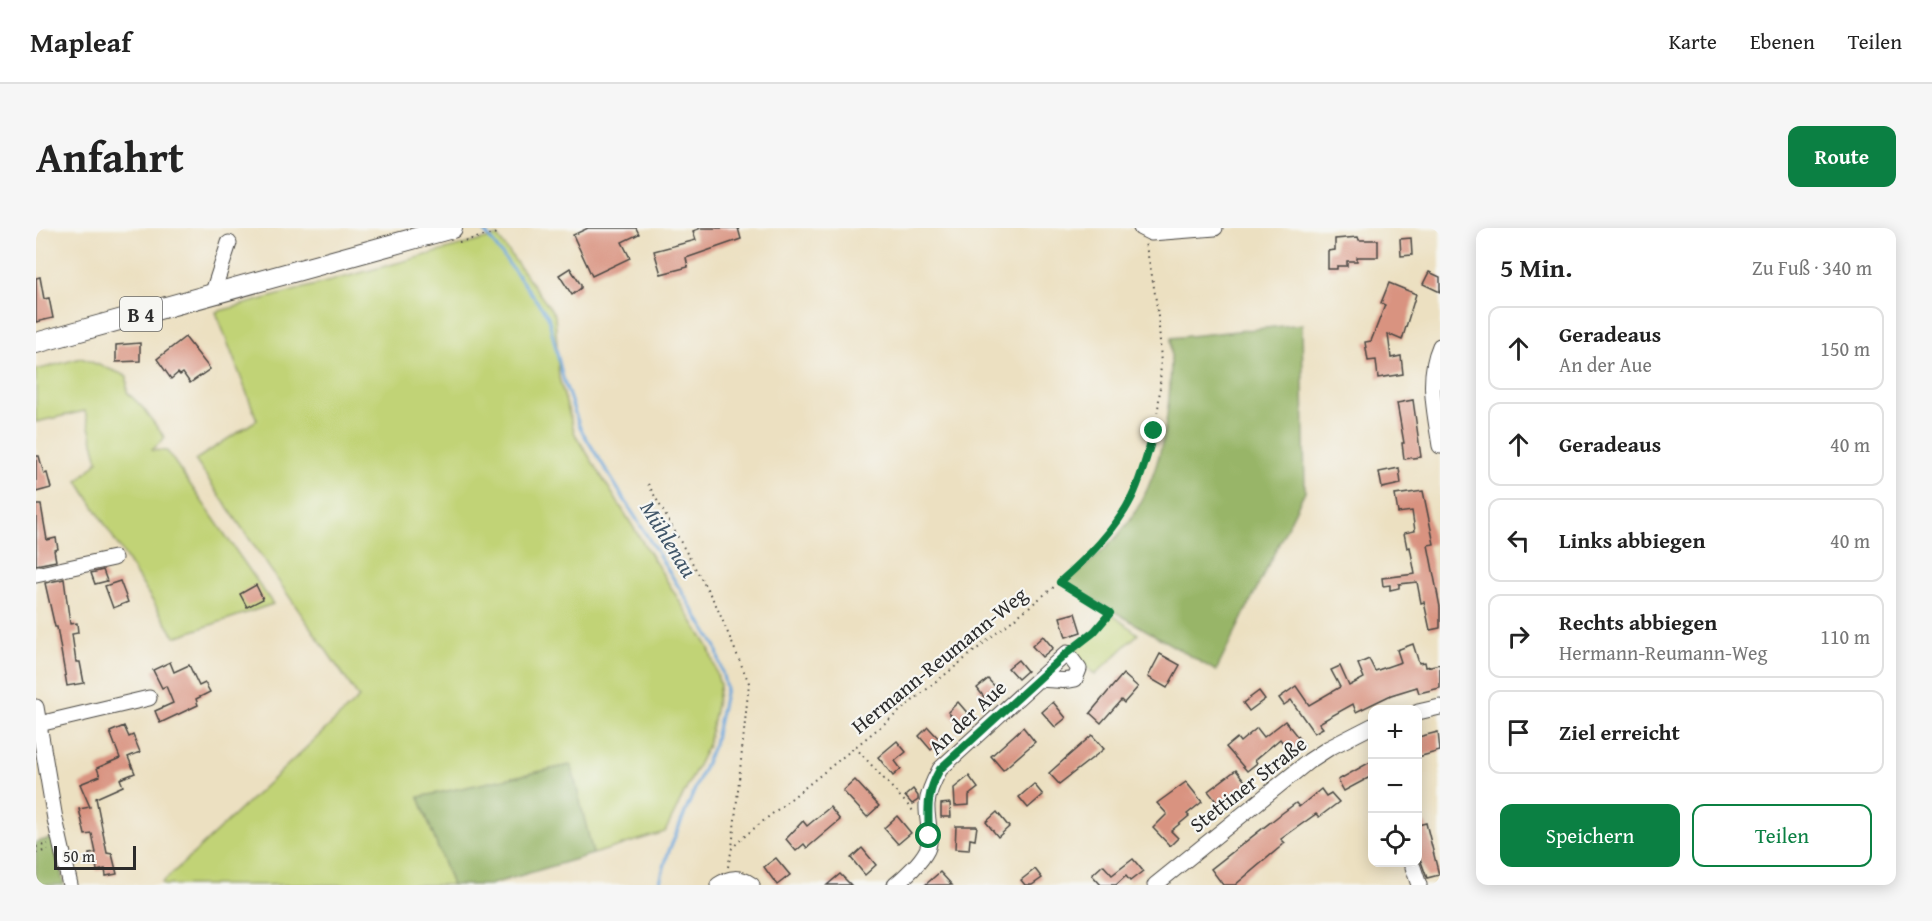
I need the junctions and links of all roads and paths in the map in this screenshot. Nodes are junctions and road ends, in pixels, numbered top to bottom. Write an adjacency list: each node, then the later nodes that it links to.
1 (452, 228): 7 (main road, B 4)
2 (1215, 228): 3 (street)
3 (1142, 229): 14 (path, Hermann-Reumann-Weg)
4 (497, 233): 5 (path)
5 (477, 238)
6 (229, 243): 7 (street)
7 (212, 295): 8 (main road, B 4)
8 (36, 343)
9 (1440, 346): 10 (street)
10 (1440, 446)
11 (648, 484): 25 (path)
12 (114, 558): 13 (street)
13 (36, 575)
14 (1060, 582): 15 (path); 23 (path, Hermann-Reumann-Weg)
15 (1067, 653): 16 (street, An der Aue); 16 (street, An der Aue)
16 (1038, 680): 24 (street, An der Aue)
17 (149, 698): 21 (street)
18 (36, 707): 21 (street)
19 (1440, 707): 20 (street)
20 (1422, 711)
21 (39, 724): 28 (street)
22 (1368, 728): 31 (street, Stettiner Straße)
23 (855, 747): 24 (path); 25 (path, Hermann-Reumann-Weg)
24 (929, 824): 30 (street, An der Aue)
25 (732, 848): 27 (path)
26 (1413, 867): 32 (street)
27 (722, 882): 29 (street)
28 (70, 885)
29 (752, 885)
30 (896, 885)
31 (1155, 885)
32 (1419, 885)

